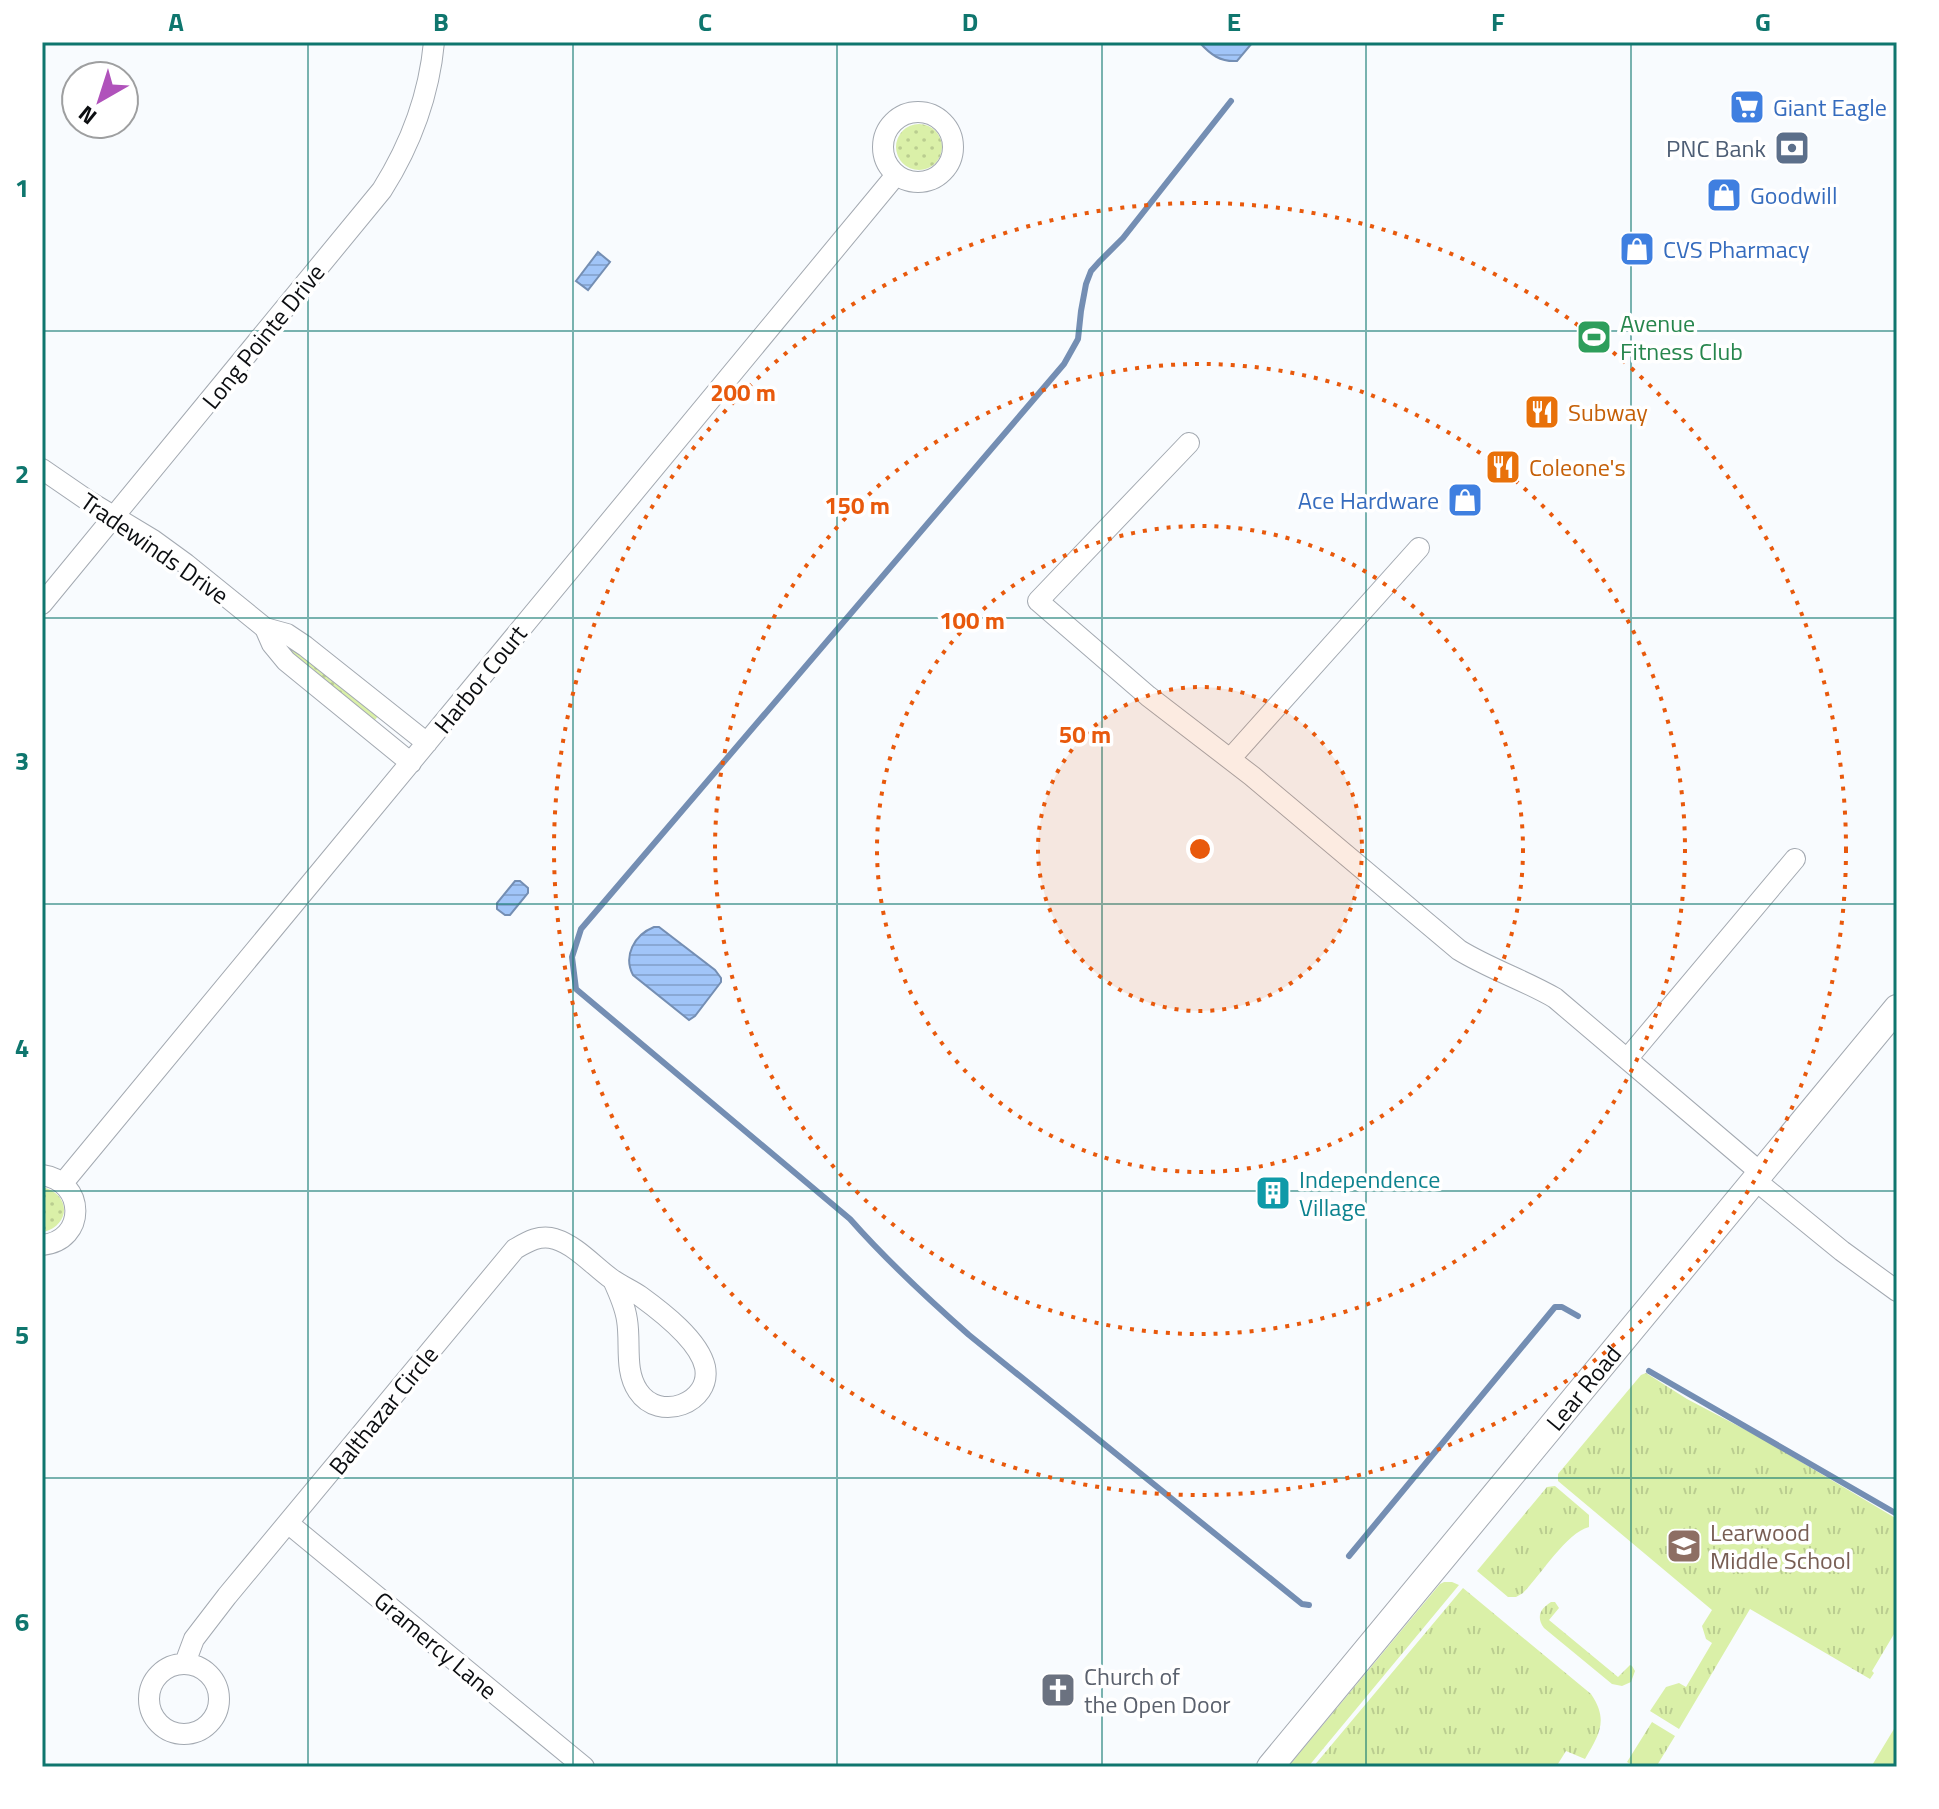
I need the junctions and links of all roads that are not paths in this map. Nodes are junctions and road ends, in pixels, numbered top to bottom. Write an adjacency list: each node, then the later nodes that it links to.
1 (434, 42): 5 (street, Long Pointe Drive)
2 (896, 175): 9 (street, Harbor Court)
3 (1189, 443): 10 (street)
4 (42, 469): 5 (street, Tradewinds Drive)
5 (115, 516): 7 (street, Long Pointe Drive); 8 (street, Tradewinds Drive)
6 (1419, 548): 10 (street)
7 (42, 604)
8 (265, 628): 9 (street, Tradewinds Drive); 11 (street, Tradewinds Drive)
9 (427, 743): 11 (street, Harbor Court)
10 (1230, 759): 14 (street)
11 (411, 763): 17 (street, Harbor Court)
12 (1795, 859): 14 (street)
13 (1897, 1008): 16 (street, Lear Road)
14 (1627, 1059): 16 (street)
15 (42, 1175): 17 (street)
16 (1758, 1176): 20 (street); 24 (street, Lear Road)
17 (63, 1183): 18 (street)
18 (42, 1245)
19 (613, 1280): 19 (street, Balthazar Circle); 21 (street, Balthazar Circle)
20 (1897, 1291)
21 (289, 1524): 22 (street, Balthazar Circle); 23 (street, Gramercy Lane)
22 (185, 1663)
23 (584, 1767)
24 (1270, 1767)

